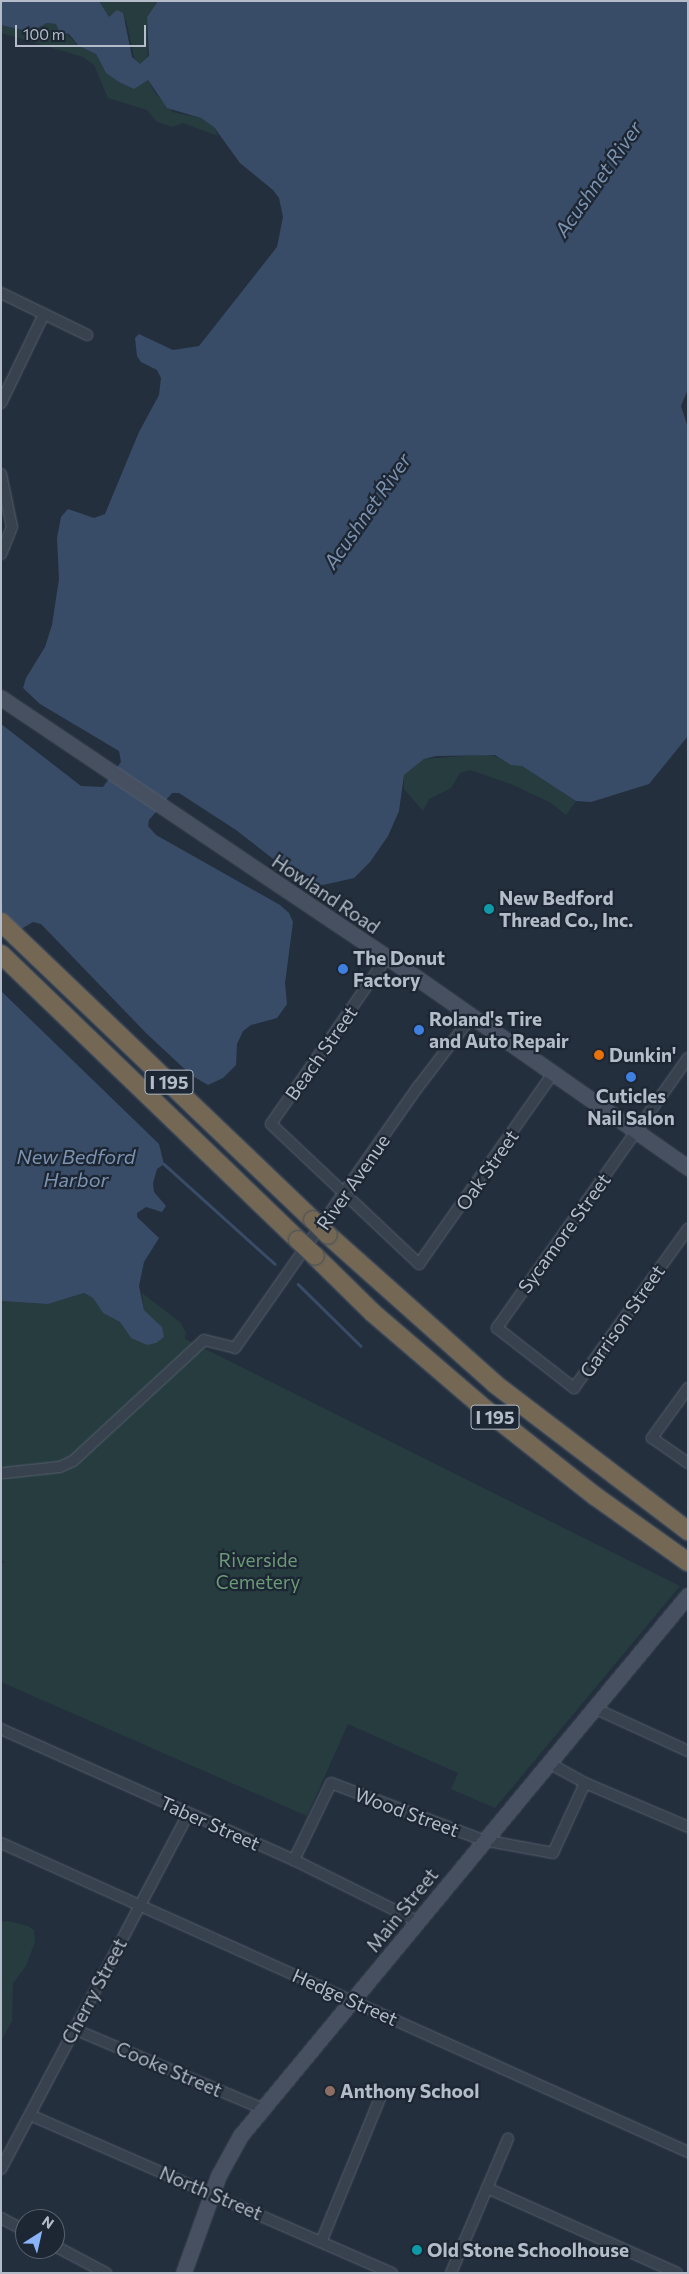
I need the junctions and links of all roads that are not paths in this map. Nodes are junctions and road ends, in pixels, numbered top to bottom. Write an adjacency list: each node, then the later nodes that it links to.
1 (1, 293): 2 (street)
2 (44, 314): 3 (street); 4 (street)
3 (86, 335)
4 (1, 403)
5 (1, 474): 6 (street)
6 (8, 516): 7 (street); 8 (street)
7 (1, 526)
8 (1, 554)
9 (1, 698): 12 (main road, Howland Road)
10 (1, 922): 24 (highway, I 195, bridge)
11 (1, 954): 25 (highway, I 195, bridge)
12 (387, 957): 13 (main road, Howland Road); 18 (street, Beach Street)
13 (472, 1016): 15 (main road, Howland Road); 18 (street, River Avenue)
14 (686, 1063): 16 (street, Sycamore Street)
15 (552, 1073): 16 (main road, Howland Road); 18 (street, Oak Street)
16 (637, 1132): 17 (main road, Howland Road); 20 (street, Sycamore Street)
17 (688, 1168)
18 (345, 1194): 23 (street, River Avenue)
19 (688, 1229): 20 (street, Garrison Street)
20 (574, 1388)
21 (688, 1388): 22 (street)
22 (688, 1463)
23 (4, 1473)
24 (688, 1531)
25 (688, 1562)
26 (688, 1596): 27 (main road, Main Street)
27 (594, 1708): 29 (street); 30 (main road, Main Street)
28 (1, 1729): 32 (street, Taber Street)
29 (688, 1751)
30 (549, 1763): 31 (street); 34 (main road, Main Street)
31 (585, 1783): 33 (street); 34 (street, Wood Street)
32 (188, 1814): 36 (street, Taber Street); 37 (street, Cherry Street)
33 (688, 1827)
34 (484, 1840): 36 (street, Wood Street); 38 (main road, Main Street)
35 (1, 1843): 37 (street, Hedge Street)
36 (294, 1860): 38 (street, Taber Street)
37 (140, 1906): 39 (street, Hedge Street); 40 (street, Cherry Street)
38 (417, 1921): 39 (main road, Main Street)
39 (352, 2000): 42 (main road, Main Street); 45 (street, Hedge Street)
40 (74, 2029): 42 (street, Cooke Street); 43 (street, Cherry Street)
41 (382, 2093): 51 (street)
42 (263, 2109): 48 (main road, Main Street)
43 (30, 2115): 46 (street, Cherry Street); 48 (street, North Street)
44 (508, 2139): 47 (street)
45 (688, 2152)
46 (1, 2169)
47 (487, 2188): 56 (street); 57 (street)
48 (212, 2194): 51 (street, North Street); 54 (main road, Main Street)
49 (1, 2218): 50 (street)
50 (15, 2226)
51 (321, 2242): 55 (street, North Street)
52 (65, 2251): 53 (street)
53 (106, 2273)
54 (184, 2273)
55 (392, 2273)
56 (451, 2273)
57 (677, 2273)

